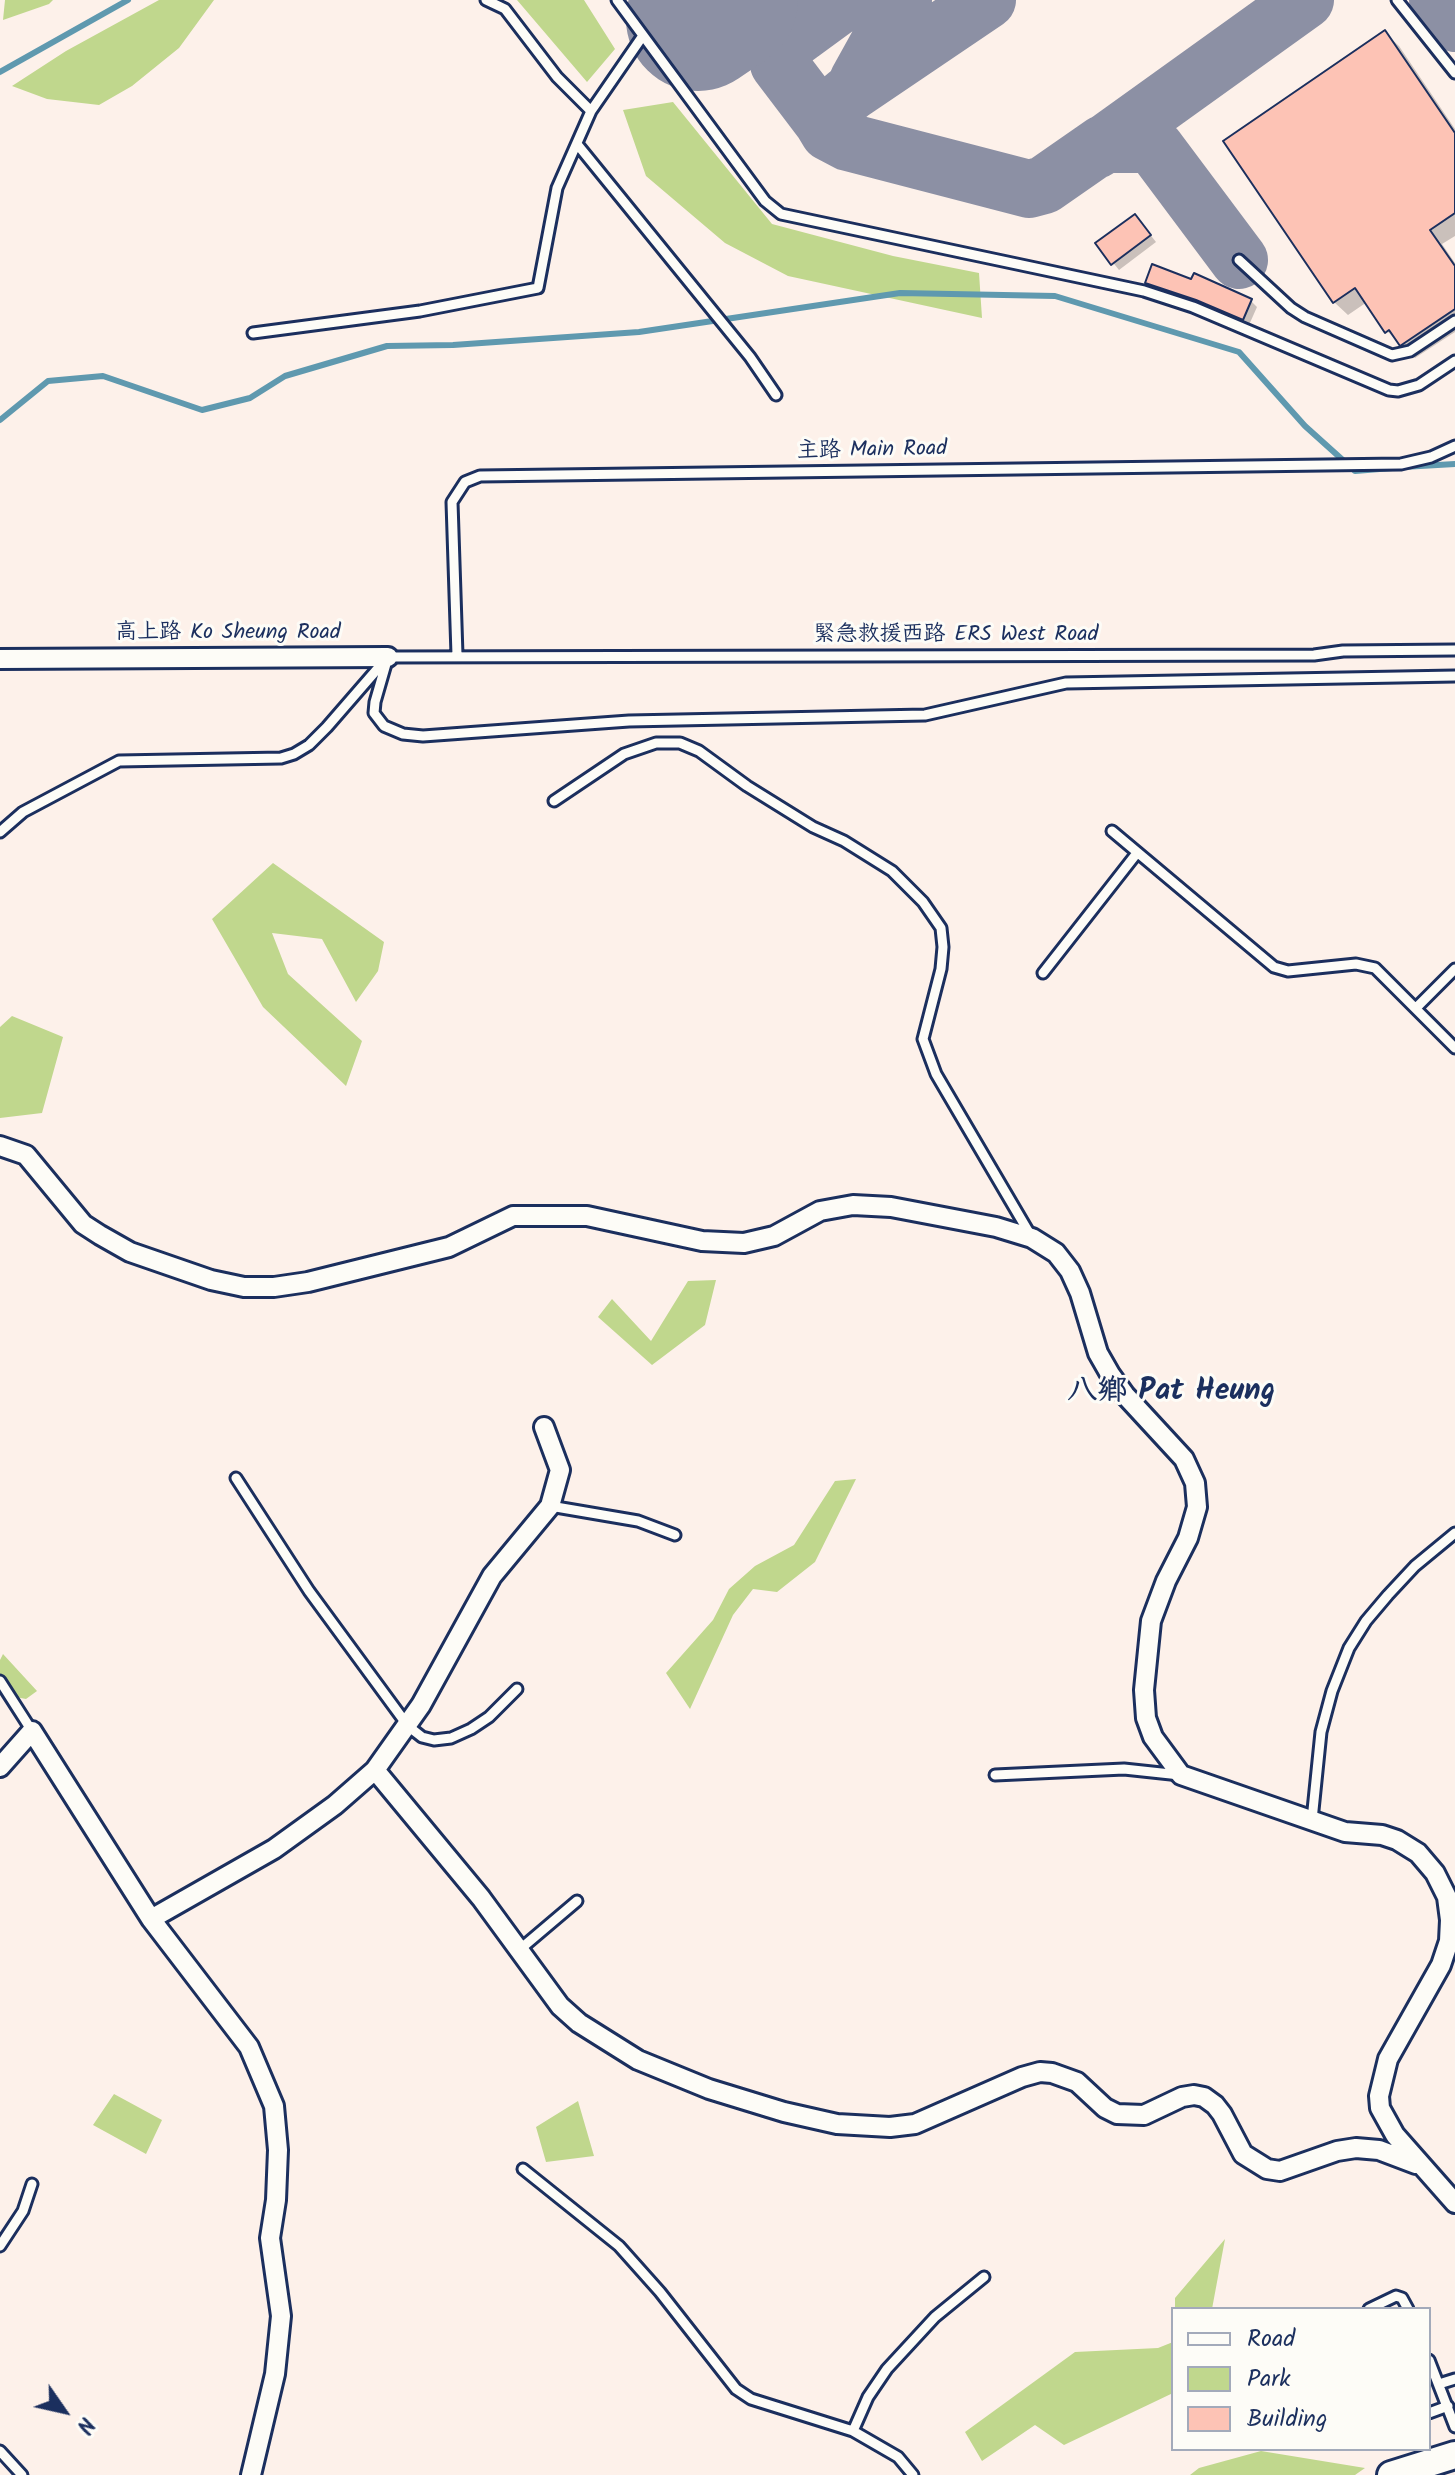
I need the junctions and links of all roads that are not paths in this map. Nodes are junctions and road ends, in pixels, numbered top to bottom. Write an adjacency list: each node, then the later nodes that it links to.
1 (486, 0): 6 (lane)
2 (617, 0): 4 (lane)
3 (1397, 0): 5 (lane)
4 (642, 37): 6 (lane); 11 (lane)
5 (1455, 73)
6 (591, 111): 7 (lane)
7 (577, 144): 10 (lane); 12 (lane)
8 (1239, 260): 9 (lane)
9 (1455, 321)
10 (253, 333)
11 (1455, 361)
12 (776, 395)
13 (1455, 446): 15 (lane, 主路 Main Road)
14 (1455, 650): 15 (lane, 緊急救援西路 ERS West Road)
15 (457, 655): 16 (lane, 高上路 Ko Sheung Road)
16 (388, 657): 17 (street, 高上路 Ko Sheung Road); 18 (lane); 21 (lane)
17 (0, 659)
18 (1455, 676)
19 (554, 801): 28 (lane)
20 (1112, 831): 22 (lane)
21 (0, 832)
22 (1137, 853): 24 (lane); 25 (lane)
23 (1455, 969): 25 (lane)
24 (1043, 973)
25 (1416, 1008): 26 (lane)
26 (1455, 1048)
27 (0, 1146): 28 (street)
28 (1032, 1238): 41 (street)
29 (544, 1427): 31 (street)
30 (236, 1478): 36 (lane)
31 (550, 1506): 33 (lane); 36 (street)
32 (1455, 1533): 42 (lane)
33 (675, 1535)
34 (0, 1681): 37 (lane)
35 (517, 1689): 36 (lane)
36 (408, 1726): 39 (street)
37 (32, 1731): 38 (street); 44 (street)
38 (0, 1767)
39 (375, 1770): 44 (street); 45 (street)
40 (995, 1775): 41 (lane)
41 (1181, 1775): 42 (street)
42 (1312, 1820): 46 (street)
43 (577, 1901): 45 (lane)
44 (151, 1919): 64 (street)
45 (518, 1951): 46 (street)
46 (1422, 2166): 49 (street)
47 (523, 2169): 60 (lane)
48 (32, 2184): 50 (lane)
49 (1455, 2203)
50 (0, 2246)
51 (984, 2277): 60 (lane)
52 (1373, 2307): 53 (lane)
53 (1407, 2307)
54 (1431, 2365): 56 (lane)
55 (1455, 2379): 56 (lane)
56 (1439, 2384): 57 (lane)
57 (1448, 2406): 58 (lane); 59 (lane)
58 (1431, 2412)
59 (1455, 2427)
60 (853, 2431): 65 (lane)
61 (0, 2451): 63 (lane)
62 (1455, 2455): 66 (main road)
63 (22, 2475)
64 (251, 2475)
65 (913, 2475)
66 (1391, 2475)

